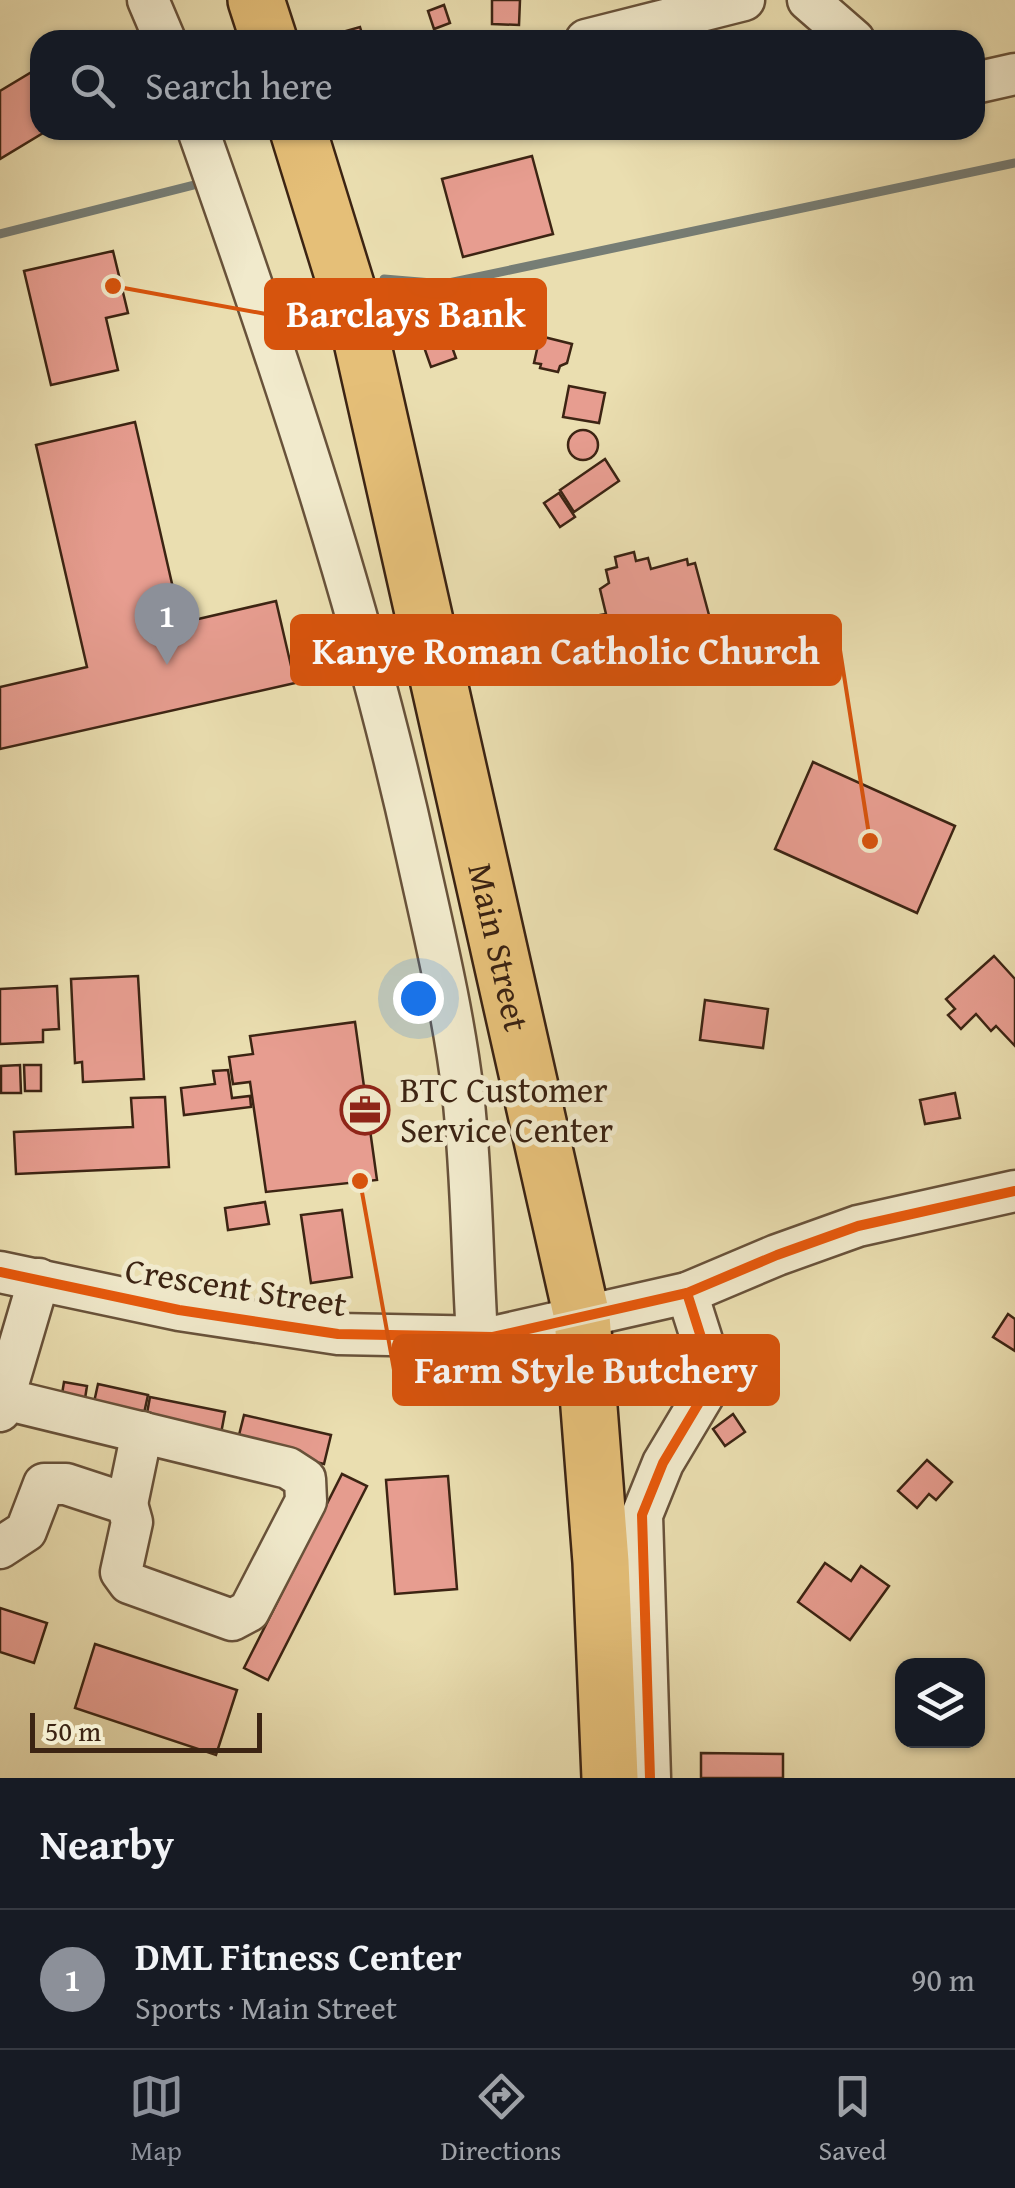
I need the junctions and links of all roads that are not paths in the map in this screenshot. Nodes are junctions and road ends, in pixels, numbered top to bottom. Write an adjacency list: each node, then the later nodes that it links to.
1 (148, 0): 5 (street)
2 (256, 0): 6 (highway)
3 (744, 0): 7 (street)
4 (808, 0): 8 (street)
5 (160, 30)
6 (266, 30)
7 (626, 30)
8 (842, 30)
9 (1015, 74): 10 (street)
10 (985, 81)
11 (201, 140): 18 (street)
12 (301, 140): 17 (highway, Main Street)
13 (1015, 1190): 16 (street, Crescent Street)
14 (0, 1272): 15 (street, Crescent Street)
15 (40, 1279): 18 (street, Crescent Street); 19 (street)
16 (688, 1292): 17 (street, Crescent Street); 24 (street)
17 (582, 1317): 18 (street, Crescent Street); 23 (highway, Main Street)
18 (477, 1336)
19 (2, 1405): 20 (street)
20 (142, 1432): 21 (street); 21 (street)
21 (128, 1504): 22 (street)
22 (0, 1548)
23 (610, 1778)
24 (650, 1778)

